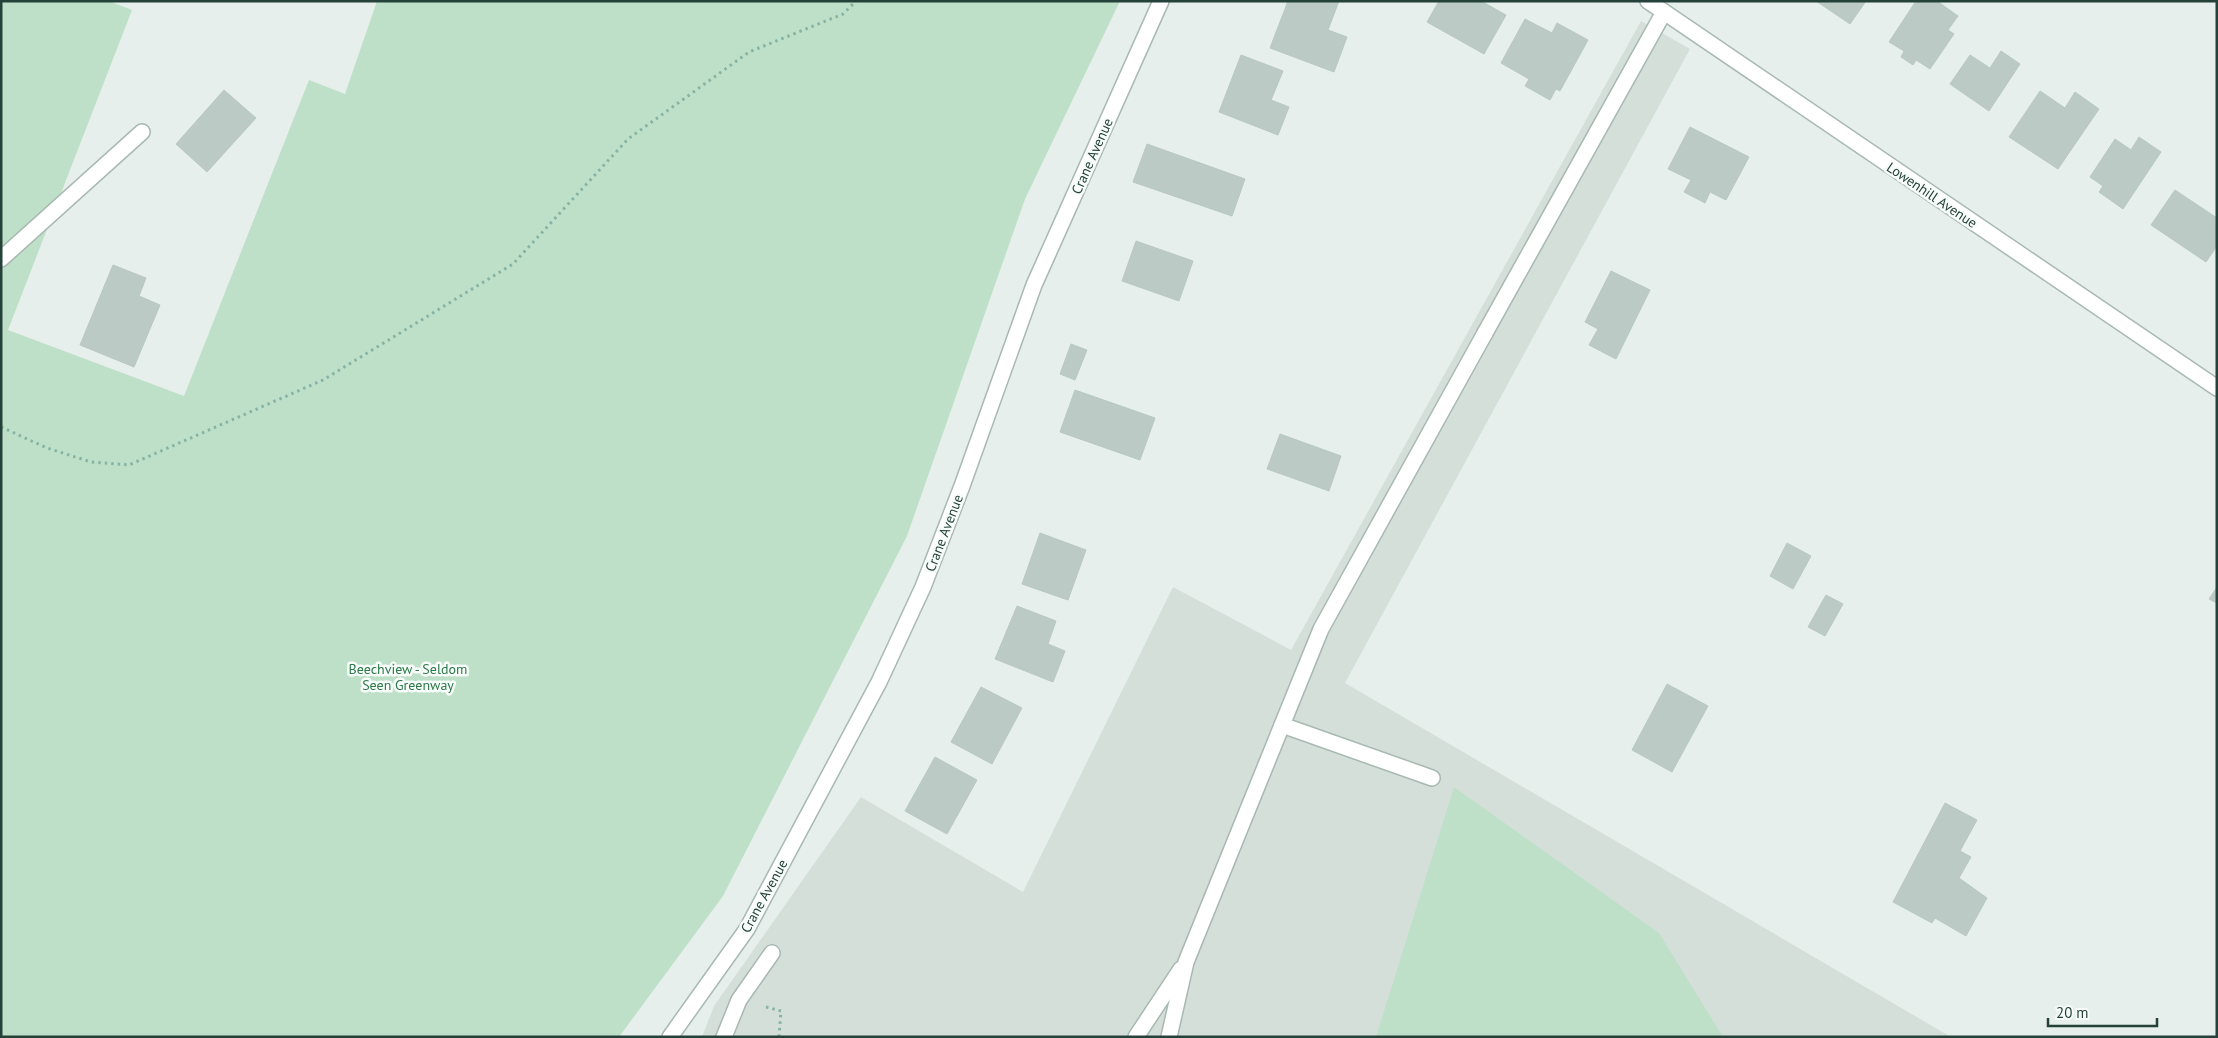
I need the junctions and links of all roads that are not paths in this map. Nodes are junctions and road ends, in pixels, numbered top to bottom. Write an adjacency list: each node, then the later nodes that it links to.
1 (1161, 1): 11 (street, Crane Avenue)
2 (1648, 1): 3 (street, Lowenhill Avenue)
3 (1664, 12): 6 (street, Lowenhill Avenue); 7 (street)
4 (142, 132): 5 (street)
5 (1, 259)
6 (2217, 388)
7 (1282, 725): 8 (street); 10 (street)
8 (1432, 778)
9 (772, 953): 12 (street)
10 (1186, 962): 13 (street); 14 (street)
11 (670, 1037)
12 (724, 1037)
13 (1136, 1037)
14 (1170, 1037)

